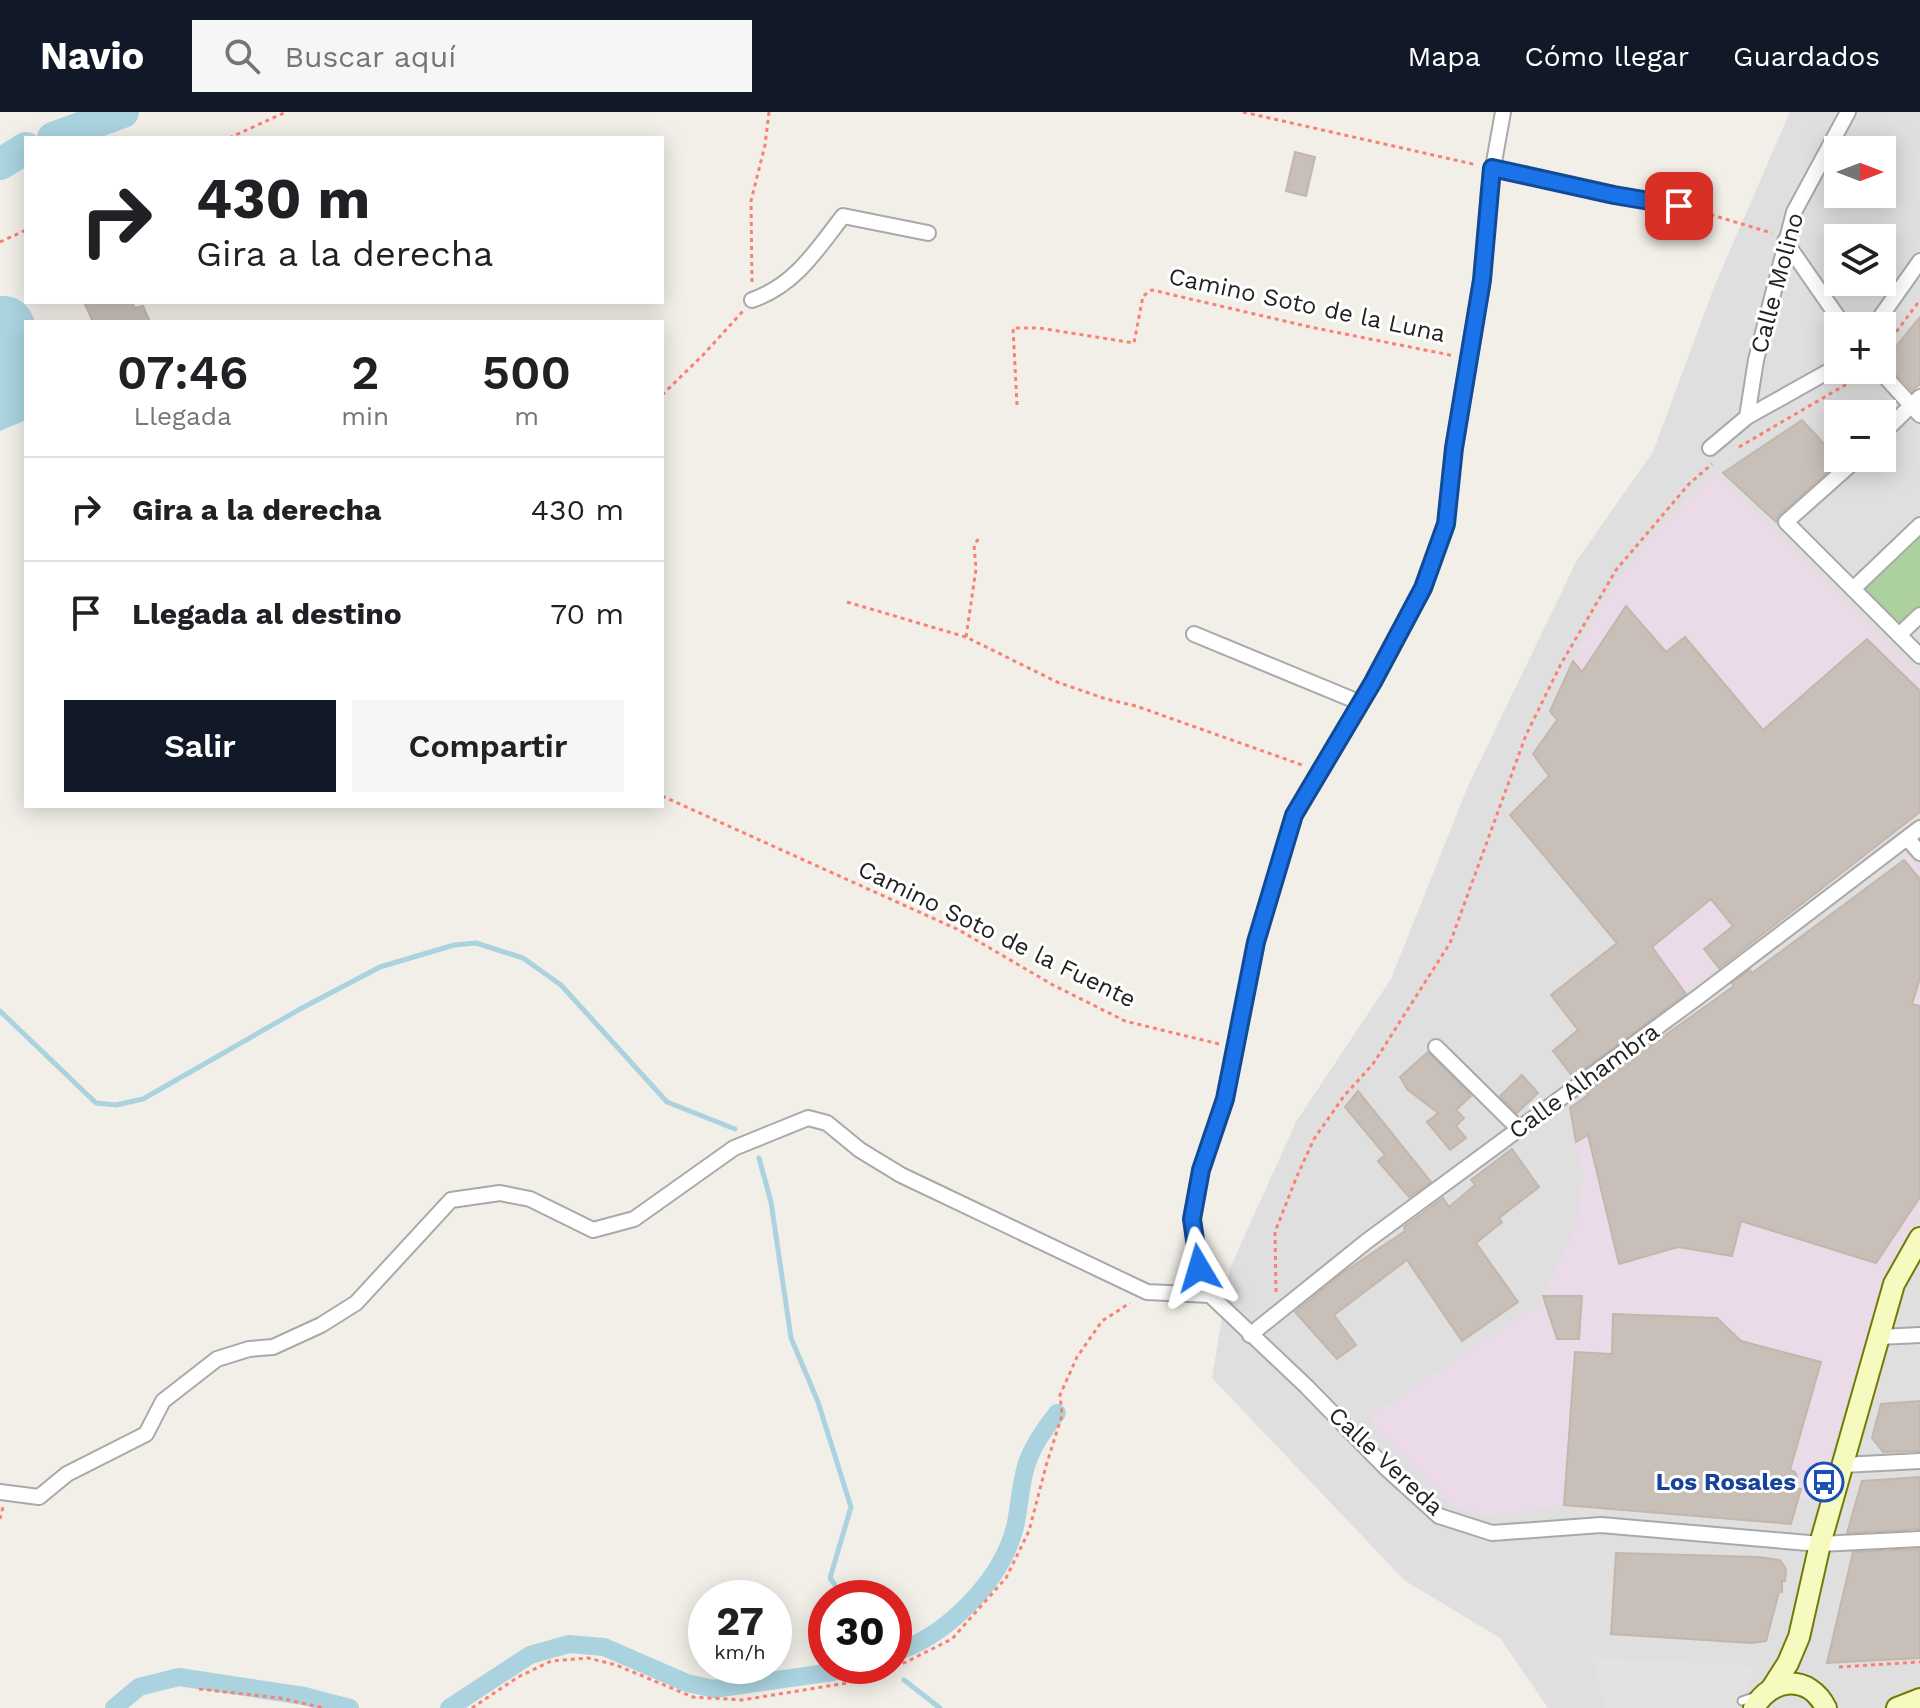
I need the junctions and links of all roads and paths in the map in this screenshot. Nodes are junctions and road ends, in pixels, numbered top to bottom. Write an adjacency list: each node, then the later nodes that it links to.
1 (286, 112): 6 (path)
2 (769, 112): 14 (path)
3 (1243, 112): 7 (path)
4 (1503, 112): 7 (street, Calle Vereda)
5 (1848, 112): 11 (street, Calle Molino)
6 (233, 136)
7 (1492, 168): 8 (street); 19 (street, Calle Vereda)
8 (1679, 206): 11 (path)
9 (24, 231): 12 (path)
10 (928, 233): 14 (street)
11 (1786, 238): 16 (street); 26 (street, Calle Molino)
12 (0, 242)
13 (1920, 261): 17 (street)
14 (752, 300): 23 (path)
15 (1920, 300): 18 (path)
16 (1835, 312)
17 (1884, 312)
18 (1896, 332)
19 (1471, 359): 24 (path, Camino Soto de la Luna); 40 (street, Calle Vereda)
20 (1824, 374): 26 (street)
21 (1847, 384): 28 (path)
22 (1894, 384): 25 (street)
23 (664, 393)
24 (1017, 405)
25 (1917, 406): 27 (street)
26 (1747, 417): 29 (street)
27 (1896, 423)
28 (1731, 452)
29 (1715, 454): 52 (path)
30 (1842, 472): 33 (street)
31 (1920, 525): 33 (street)
32 (980, 537): 38 (path)
33 (1853, 589): 37 (street)
34 (847, 602): 38 (path)
35 (1920, 615): 37 (street)
36 (1194, 634): 40 (street)
37 (1899, 635): 39 (street)
38 (966, 637): 41 (path)
39 (1920, 656)
40 (1361, 703): 41 (street, Calle Vereda)
41 (1320, 771): 46 (street, Calle Vereda)
42 (664, 797): 46 (path, Camino Soto de la Fuente)
43 (1920, 828): 44 (street, Calle Alhambra)
44 (1907, 838): 45 (street); 48 (street, Calle Alhambra)
45 (1920, 853)
46 (1235, 1047): 51 (street, Calle Vereda)
47 (1436, 1047): 48 (street)
48 (1519, 1129): 52 (street, Calle Alhambra)
49 (1920, 1238): 55 (main road)
50 (1147, 1292): 51 (street); 58 (street); 69 (path)
51 (1210, 1295): 53 (street, Calle Vereda)
52 (1278, 1312): 53 (street, Calle Alhambra)
53 (1250, 1335): 60 (street, Calle Vereda)
54 (1920, 1335): 55 (street)
55 (1879, 1337): 57 (main road)
56 (1920, 1461): 57 (street)
57 (1843, 1465): 60 (main road)
58 (0, 1492)
59 (1920, 1539): 60 (street, Calle Vereda)
60 (1820, 1544): 61 (main road)
61 (1799, 1637): 65 (main road); 67 (main road)
62 (1920, 1662): 63 (path)
63 (1839, 1667)
64 (199, 1689): 68 (path)
65 (1758, 1698): 67 (main road)
66 (1920, 1699): 70 (main road)
67 (1824, 1702)
68 (324, 1708)
69 (472, 1708)
70 (1897, 1708)

